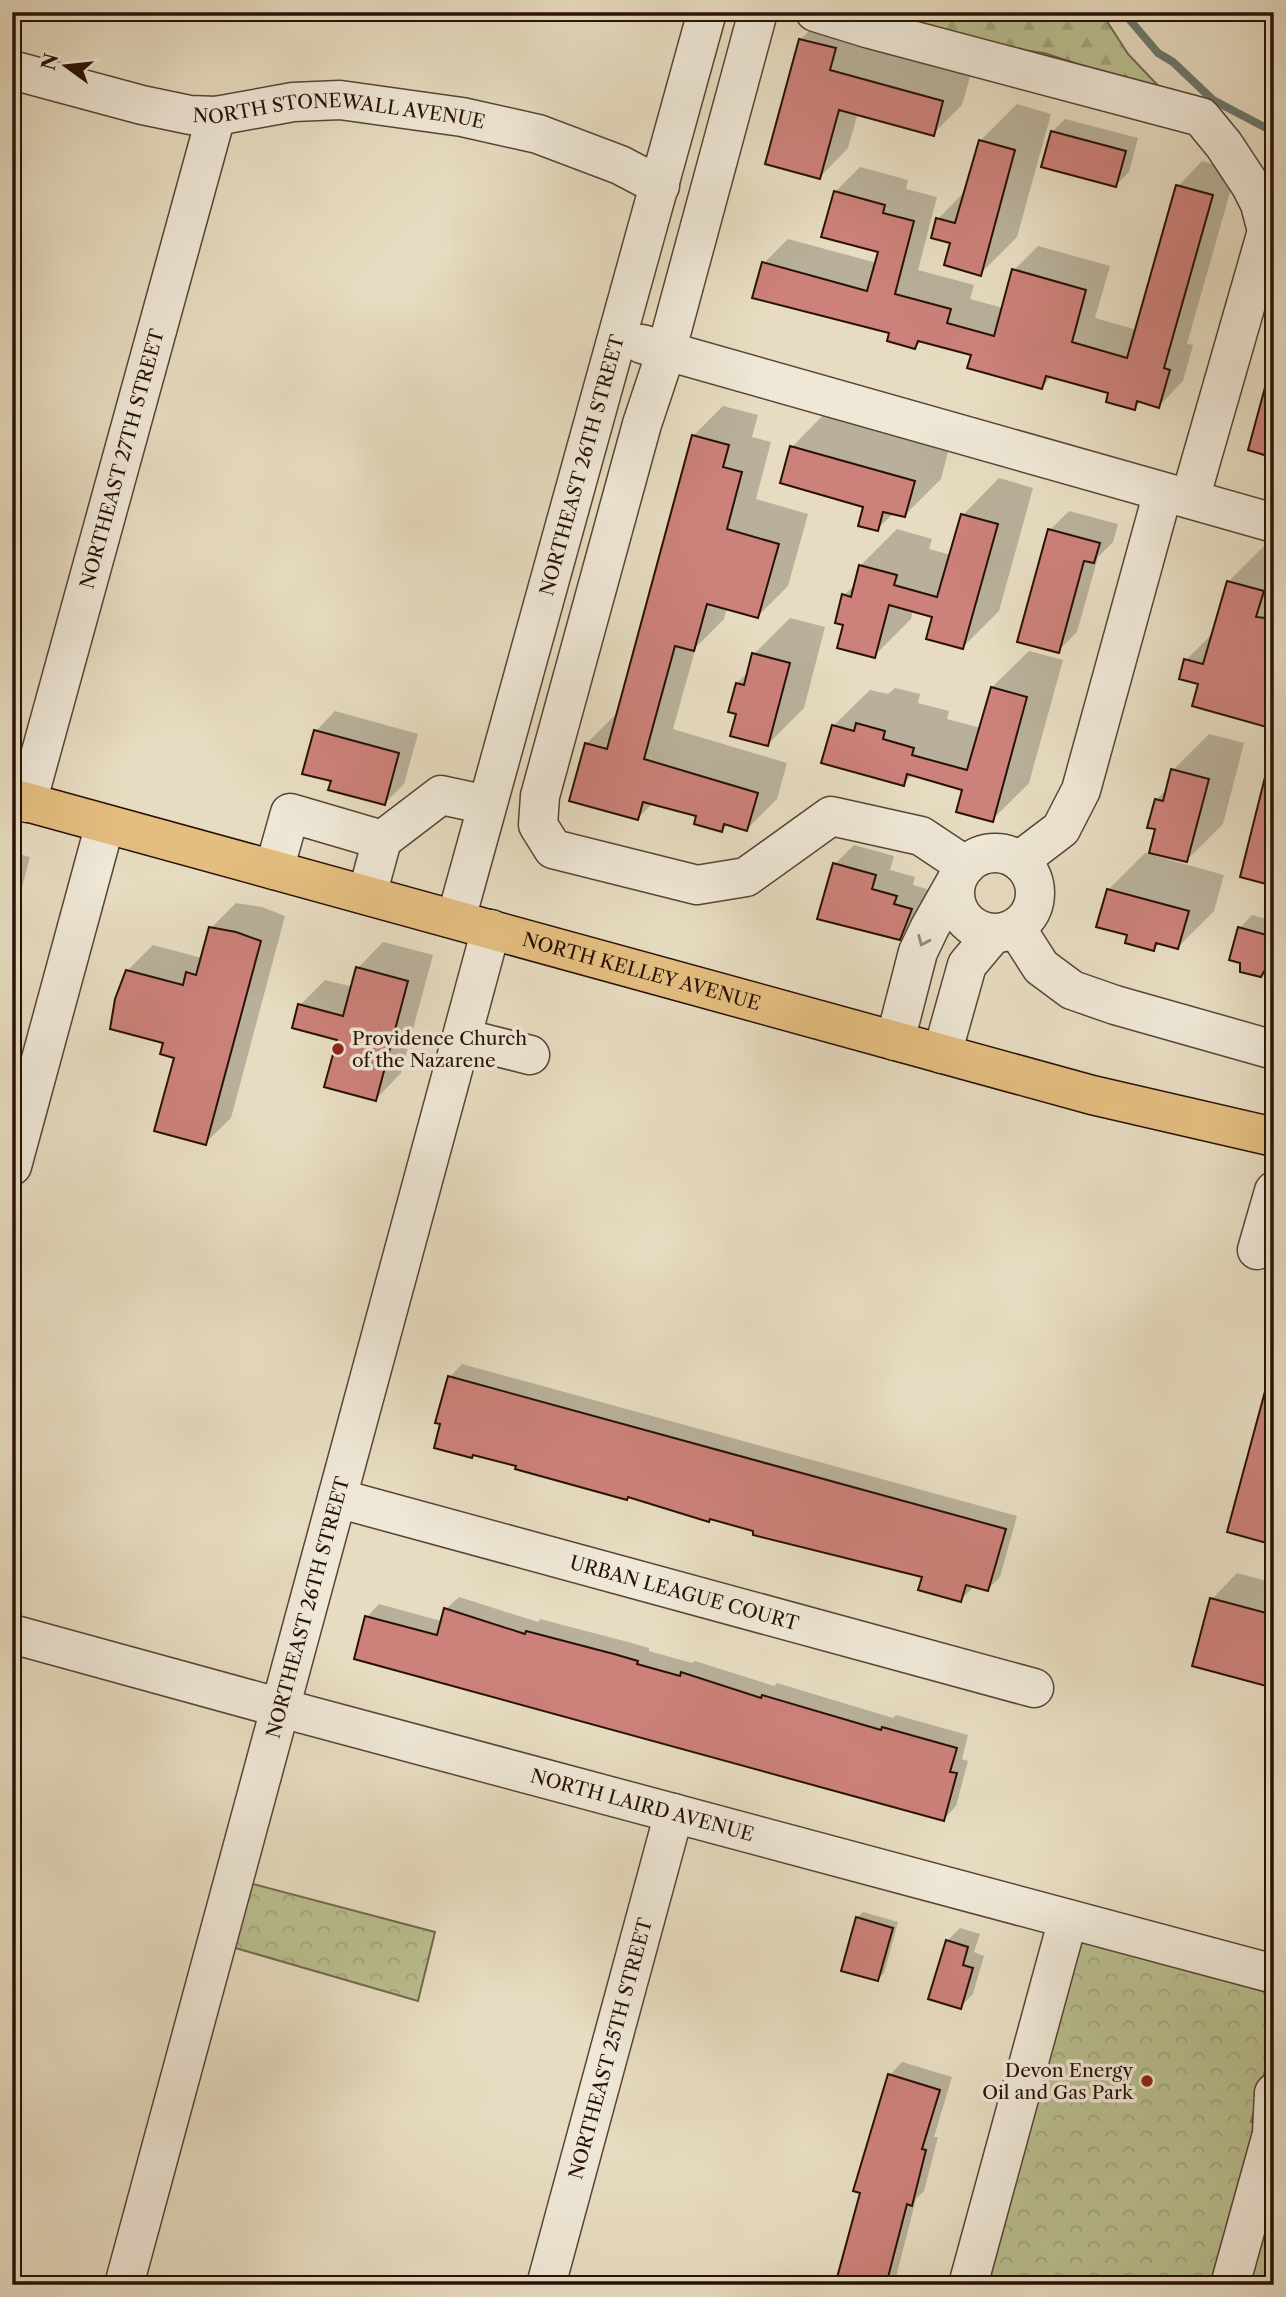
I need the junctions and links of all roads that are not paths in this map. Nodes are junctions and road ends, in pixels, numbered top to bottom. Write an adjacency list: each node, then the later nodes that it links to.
1 (707, 12): 6 (street, NORTHEAST 26TH STREET)
2 (758, 12): 8 (street)
3 (815, 12): 9 (street)
4 (12, 70): 5 (street, NORTH STONEWALL AVENUE)
5 (216, 116): 6 (street, NORTH STONEWALL AVENUE); 11 (street, NORTHEAST 27TH STREET)
6 (660, 186): 7 (street, NORTHEAST 26TH STREET)
7 (616, 337): 8 (street); 12 (street, NORTHEAST 26TH STREET)
8 (666, 352): 9 (street); 17 (street)
9 (1176, 495): 10 (street); 15 (street)
10 (1274, 523)
11 (20, 800): 13 (main road, NORTH KELLEY AVENUE)
12 (487, 805): 14 (street); 19 (street, NORTHEAST 26TH STREET)
13 (105, 824): 16 (main road, NORTH KELLEY AVENUE); 27 (street)
14 (383, 840): 16 (street); 18 (street)
15 (1020, 861): 17 (street); 20 (street)
16 (274, 870): 18 (main road, NORTH KELLEY AVENUE)
17 (961, 873): 20 (street); 22 (street, one-way to 22)
18 (367, 895): 19 (main road, NORTH KELLEY AVENUE)
19 (473, 924): 21 (street, NORTHEAST 26TH STREET); 22 (main road, NORTH KELLEY AVENUE)
20 (1004, 931): 23 (street); 24 (street)
21 (462, 1038): 25 (street); 30 (street, NORTHEAST 26TH STREET)
22 (895, 1041): 24 (main road, NORTH KELLEY AVENUE)
23 (1274, 1050)
24 (942, 1054): 26 (main road, NORTH KELLEY AVENUE)
25 (530, 1055)
26 (1274, 1137)
27 (12, 1166)
28 (1274, 1191): 29 (street)
29 (1257, 1250)
30 (337, 1498): 32 (street, URBAN LEAGUE COURT); 33 (street, NORTHEAST 26TH STREET)
31 (12, 1634): 33 (street, NORTH LAIRD AVENUE)
32 (1034, 1688)
33 (281, 1708): 34 (street, NORTH LAIRD AVENUE); 39 (street, NORTHEAST 26TH STREET)
34 (674, 1813): 35 (street, NORTH LAIRD AVENUE); 40 (street, NORTHEAST 25TH STREET)
35 (1068, 1919): 36 (street, NORTH LAIRD AVENUE); 41 (street)
36 (1274, 1974)
37 (1274, 2094): 38 (street)
38 (1273, 2133): 42 (street)
39 (124, 2285)
40 (546, 2285)
41 (968, 2285)
42 (1230, 2285)

